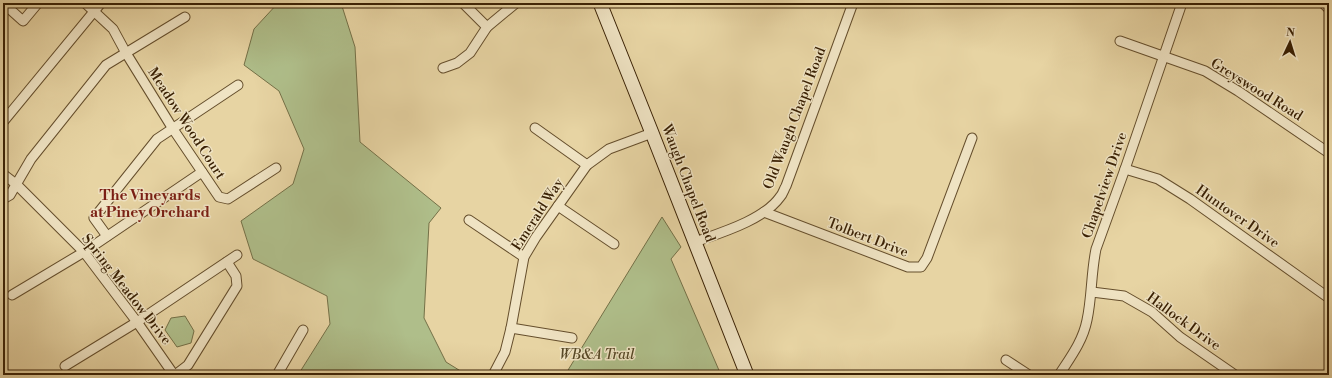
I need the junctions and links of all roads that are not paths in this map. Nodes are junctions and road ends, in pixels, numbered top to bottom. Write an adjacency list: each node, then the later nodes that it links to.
1 (3, 3): 2 (street)
2 (38, 3)
3 (85, 3): 12 (street, Meadow Wood Court)
4 (101, 3): 12 (street)
5 (463, 3): 14 (street)
6 (516, 3): 14 (street)
7 (600, 3): 23 (main road, Waugh Chapel Road)
8 (853, 3): 34 (street, Old Waugh Chapel Road)
9 (1182, 3): 17 (street, Chapelview Drive)
10 (1323, 3): 11 (street)
11 (1329, 9)
12 (94, 10): 16 (street, Meadow Wood Court); 20 (street)
13 (185, 17): 16 (street)
14 (487, 27): 18 (street)
15 (1120, 41): 17 (street, Greyswood Road)
16 (126, 53): 22 (street, Meadow Wood Court); 31 (street)
17 (1163, 55): 25 (street, Greyswood Road); 28 (street, Chapelview Drive)
18 (443, 68)
19 (238, 85): 22 (street)
20 (3, 122)
21 (535, 128): 26 (street)
22 (173, 129): 29 (street, Meadow Wood Court); 36 (street)
23 (652, 133): 26 (street, Emerald Way); 37 (main road, Waugh Chapel Road)
24 (972, 138): 34 (street, Tolbert Drive)
25 (1329, 153)
26 (587, 165): 33 (street, Emerald Way)
27 (276, 168): 29 (street, Meadow Wood Court)
28 (1126, 169): 43 (street, Chapelview Drive); 45 (street, Huntover Drive)
29 (202, 172): 36 (street)
30 (3, 174): 31 (street, Spring Meadow Drive)
31 (16, 184): 32 (street); 39 (street, Spring Meadow Drive)
32 (3, 199)
33 (558, 206): 38 (street); 41 (street, Emerald Way)
34 (764, 212): 37 (street, Old Waugh Chapel Road)
35 (469, 220): 41 (street)
36 (107, 236): 39 (street)
37 (695, 242): 55 (main road, Waugh Chapel Road)
38 (614, 244)
39 (84, 252): 44 (street); 46 (street, Spring Meadow Drive)
40 (237, 254): 42 (street)
41 (524, 257): 47 (street, Emerald Way)
42 (226, 262): 46 (street); 52 (street)
43 (1092, 292): 57 (street, Chapelview Drive); 58 (street, Hallock Drive)
44 (12, 295)
45 (1329, 298)
46 (137, 322): 51 (street); 52 (street, Spring Meadow Drive)
47 (511, 328): 49 (street); 54 (street, Emerald Way)
48 (303, 330): 53 (street)
49 (572, 338)
50 (1006, 360): 56 (street)
51 (65, 366)
52 (174, 375)
53 (277, 375)
54 (493, 375)
55 (747, 375)
56 (1028, 375)
57 (1059, 375)
58 (1235, 375)

